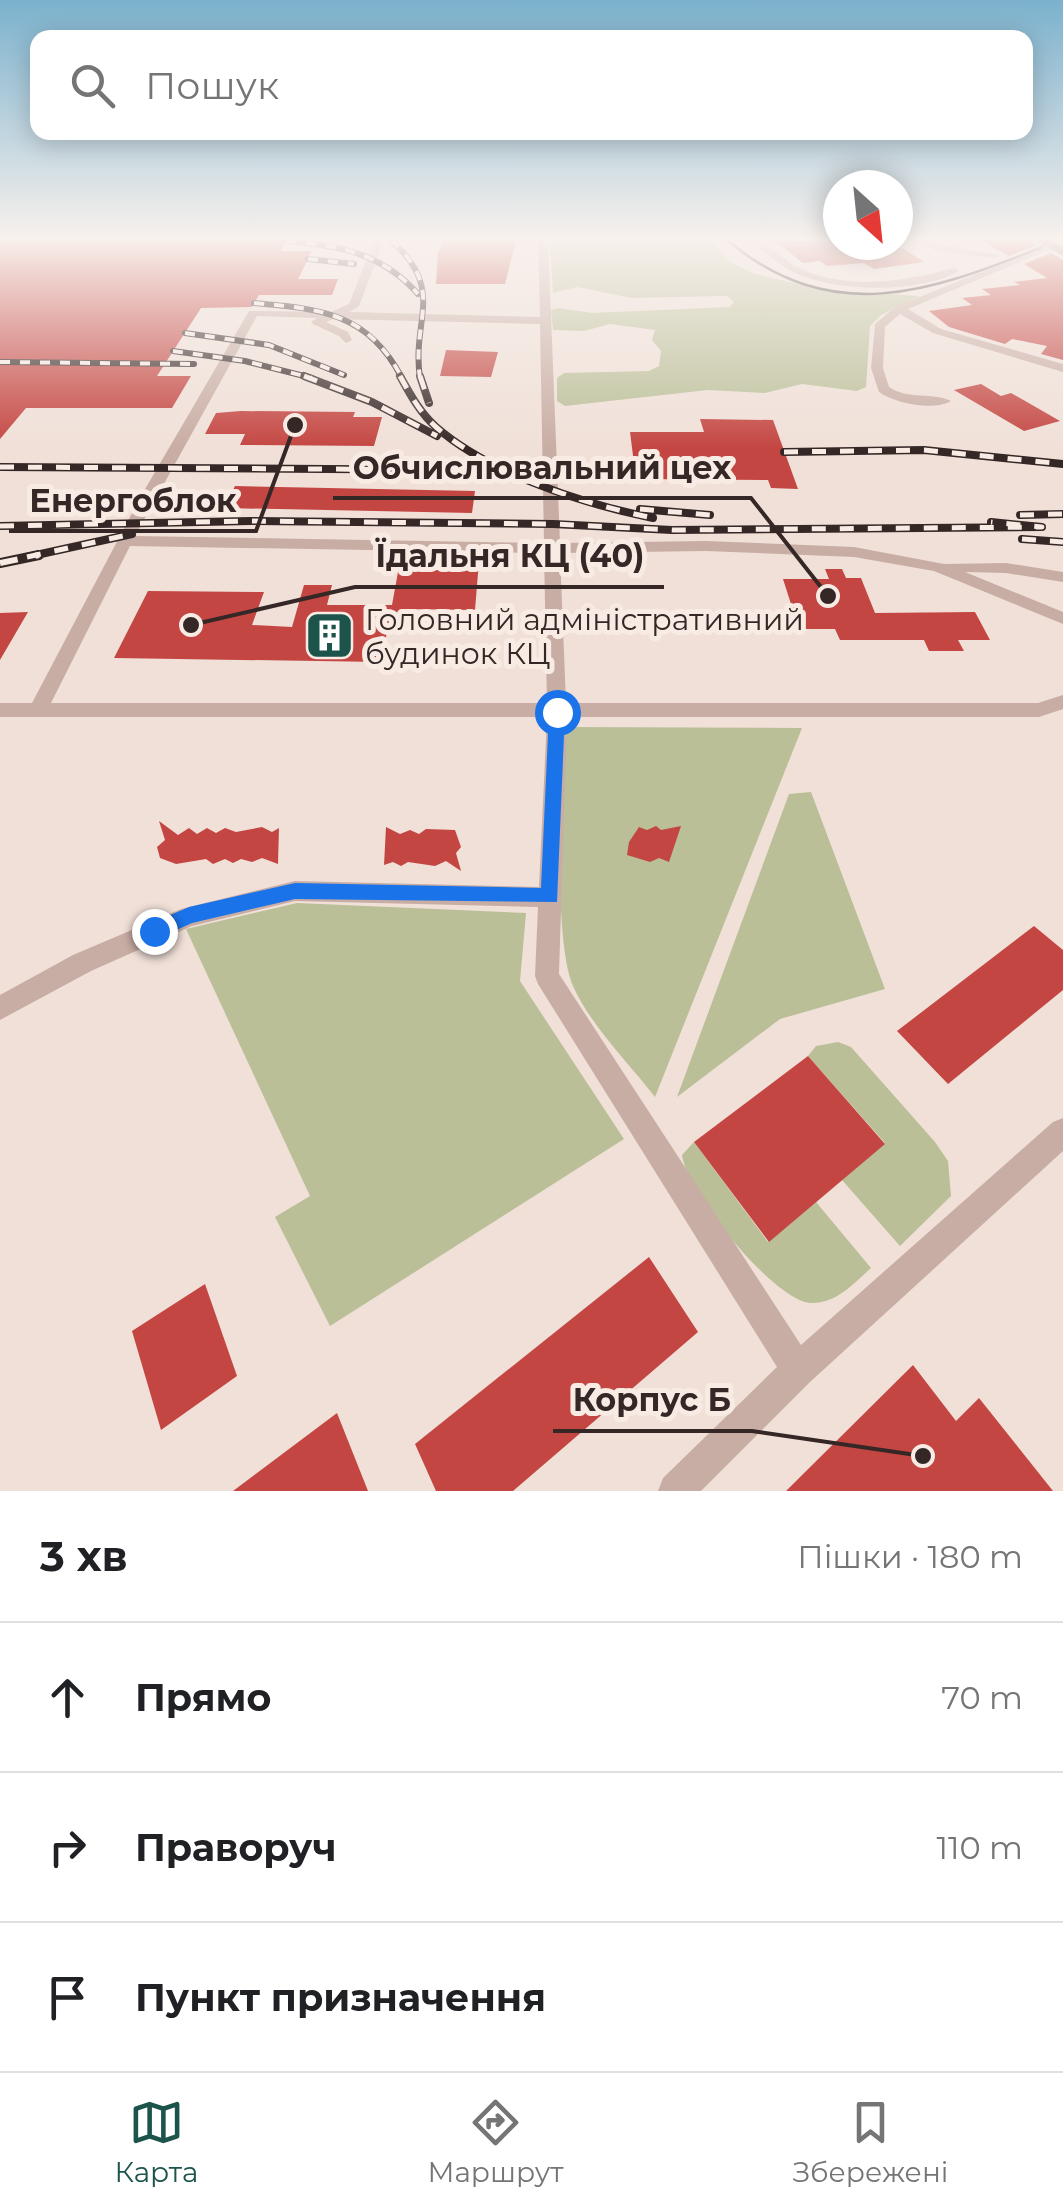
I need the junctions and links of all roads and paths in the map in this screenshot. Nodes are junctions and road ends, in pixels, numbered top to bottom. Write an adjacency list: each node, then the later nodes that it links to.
1 (899, 309): 9 (street)
2 (342, 310): 5 (street)
3 (547, 310): 6 (street)
4 (900, 310): 8 (street)
5 (328, 314): 6 (street); 7 (street); 10 (street)
6 (548, 322): 11 (street)
7 (346, 340)
8 (1063, 368)
9 (946, 401)
10 (125, 541): 11 (street); 17 (street)
11 (554, 548): 12 (street); 18 (street)
12 (938, 567): 13 (street); 14 (street)
13 (1063, 577)
14 (1063, 618)
15 (1063, 702): 18 (street)
16 (0, 710): 17 (street)
17 (38, 710): 18 (street)
18 (557, 712): 19 (street)
19 (550, 896): 20 (street); 22 (street)
20 (0, 1008)
21 (1063, 1132): 22 (street)
22 (798, 1370): 23 (street)
23 (676, 1491)

